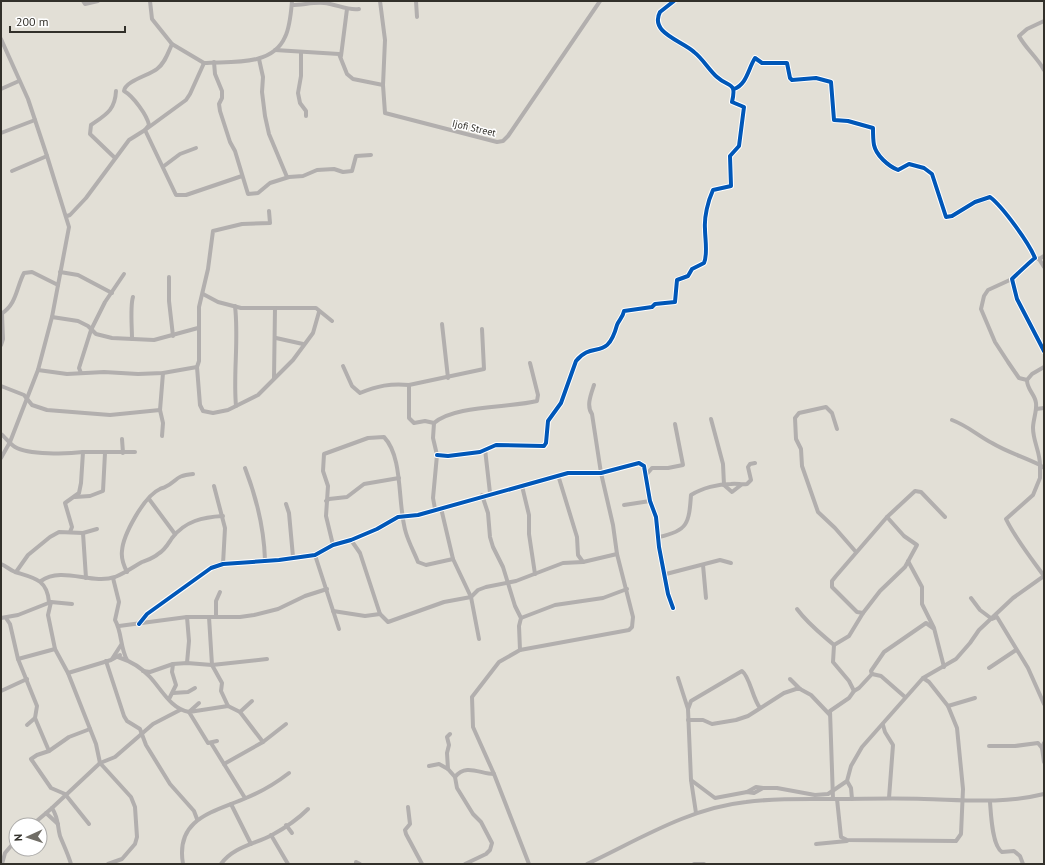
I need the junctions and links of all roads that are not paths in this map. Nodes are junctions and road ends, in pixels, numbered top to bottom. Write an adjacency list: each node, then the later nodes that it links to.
1 (83, 1): 2 (street)
2 (98, 1)
3 (150, 1): 14 (street)
4 (380, 1): 24 (street, Ijofi Street)
5 (416, 1): 11 (street)
6 (600, 1): 24 (street, Ijofi Street)
7 (674, 1): 26 (street)
8 (292, 3): 9 (street); 16 (street)
9 (347, 9): 10 (street); 18 (street)
10 (359, 9)
11 (417, 17)
12 (1044, 21): 22 (street)
13 (1, 39): 15 (street)
14 (172, 44): 21 (street); 30 (street)
15 (3, 47): 23 (street)
16 (275, 50): 17 (street); 19 (street)
17 (301, 53): 18 (street); 28 (street)
18 (341, 56): 24 (street)
19 (258, 59): 20 (street); 39 (street)
20 (214, 62): 21 (street); 38 (street)
21 (204, 63): 30 (street)
22 (1044, 70)
23 (19, 81): 25 (street); 29 (street)
24 (383, 84)
25 (1, 89)
26 (734, 89): 43 (street); 96 (street)
27 (116, 91): 35 (street)
28 (306, 116)
29 (35, 120): 31 (street); 33 (street)
30 (145, 130): 35 (street); 36 (street)
31 (1, 133)
32 (196, 148): 36 (street)
33 (48, 156): 37 (street); 41 (street)
34 (371, 156): 39 (street)
35 (115, 158): 41 (street)
36 (164, 166): 38 (street)
37 (12, 171)
38 (242, 176): 39 (street)
39 (287, 177)
40 (269, 211): 51 (street)
41 (67, 216): 45 (street)
42 (1044, 256): 43 (street)
43 (1037, 258): 44 (street); 48 (street)
44 (1044, 266)
45 (60, 272): 49 (street); 50 (street)
46 (124, 274): 50 (street)
47 (169, 277): 63 (street)
48 (1012, 279): 68 (street); 78 (street)
49 (58, 285): 56 (street); 57 (street)
50 (112, 293): 62 (street)
51 (203, 294): 53 (street); 60 (street)
52 (133, 297): 65 (street)
53 (235, 306): 54 (street); 83 (street)
54 (275, 308): 55 (street); 64 (street)
55 (319, 312): 58 (street); 66 (street)
56 (2, 314): 67 (street)
57 (52, 317): 62 (street); 73 (street)
58 (332, 321)
59 (442, 324): 77 (street)
60 (198, 328): 63 (street); 71 (street)
61 (482, 329): 77 (street)
62 (91, 330): 65 (street); 74 (street)
63 (173, 336): 65 (street)
64 (276, 338): 66 (street); 76 (street)
65 (132, 339)
66 (303, 344): 76 (street)
67 (1, 345)
68 (1044, 351)
69 (530, 363): 89 (street)
70 (343, 366): 79 (street)
71 (197, 367): 75 (street); 83 (street)
72 (1044, 367): 78 (street)
73 (38, 370): 74 (street); 82 (street)
74 (81, 372): 75 (street)
75 (163, 373): 86 (street)
76 (274, 378): 83 (street)
77 (448, 378): 79 (street)
78 (1027, 380): 85 (street)
79 (409, 385): 89 (street)
80 (594, 385): 107 (street)
81 (1, 386): 82 (street)
82 (28, 398): 86 (street); 95 (street)
83 (236, 406)
84 (1044, 408): 85 (street)
85 (1036, 409): 104 (street)
86 (160, 410): 93 (street)
87 (711, 419): 113 (street)
88 (952, 420): 104 (street)
89 (434, 423): 101 (street)
90 (675, 424): 110 (street)
91 (837, 429): 137 (street)
92 (1, 434): 95 (street)
93 (162, 436)
94 (122, 439): 100 (street)
95 (10, 442): 97 (street); 102 (street)
96 (485, 449): 101 (street); 116 (street)
97 (83, 452): 99 (street); 118 (street)
98 (135, 452): 100 (street)
99 (105, 453): 100 (street); 118 (street)
100 (123, 453)
101 (437, 455): 125 (street)
102 (1, 458)
103 (755, 463): 112 (street)
104 (1040, 465): 106 (street); 153 (street)
105 (245, 468): 142 (street)
106 (1044, 468)
107 (601, 473): 109 (street); 110 (street); 138 (street)
108 (193, 474): 119 (street)
109 (558, 475): 115 (street); 144 (street)
110 (646, 475): 121 (street)
111 (399, 478): 120 (street); 120 (street); 127 (street)
112 (741, 484): 113 (street); 113 (street)
113 (724, 485): 134 (street)
114 (214, 486): 126 (street)
115 (522, 486): 116 (street); 151 (street)
116 (490, 493): 117 (street)
117 (482, 495): 124 (street); 157 (street)
118 (75, 497): 131 (street)
119 (149, 499): 133 (street); 150 (street)
120 (326, 501): 136 (street)
121 (650, 501): 123 (street); 134 (street)
122 (286, 504): 140 (street)
123 (624, 505)
124 (441, 508): 125 (street); 141 (street)
125 (435, 509): 127 (street)
126 (223, 516): 133 (street); 147 (street)
127 (402, 516): 135 (street); 141 (street)
128 (887, 517): 129 (street); 137 (street); 143 (street)
129 (945, 517)
130 (96, 530): 132 (street)
131 (70, 532): 132 (street); 149 (street)
132 (83, 533): 154 (street)
133 (175, 534): 150 (street)
134 (659, 537): 152 (street)
135 (351, 540): 136 (street); 170 (street)
136 (333, 545): 139 (street)
137 (856, 552): 169 (street)
138 (617, 554): 144 (street); 159 (street)
139 (315, 555): 140 (street); 158 (street)
140 (293, 557): 142 (street)
141 (453, 559): 161 (street)
142 (265, 560): 147 (street)
143 (908, 561): 169 (street); 180 (street)
144 (583, 562): 151 (street)
145 (731, 563): 148 (street)
146 (1, 564): 149 (street)
147 (223, 564): 178 (street)
148 (703, 565): 152 (street); 162 (street)
149 (16, 572): 156 (street)
150 (127, 572): 155 (street)
151 (535, 574): 157 (street)
152 (666, 574): 166 (street)
153 (1044, 576): 177 (street)
154 (86, 578): 155 (street); 156 (street)
155 (113, 578): 179 (street)
156 (41, 581): 164 (street)
157 (509, 583): 161 (street); 176 (street)
158 (327, 589): 168 (street); 171 (street)
159 (627, 589): 176 (street); 186 (street)
160 (220, 592): 171 (street)
161 (471, 598): 170 (street); 182 (street)
162 (706, 598)
163 (971, 598): 177 (street)
164 (51, 602): 165 (street); 175 (street); 185 (street)
165 (72, 604)
166 (673, 608)
167 (797, 609): 184 (street)
168 (333, 612): 170 (street); 181 (street)
169 (863, 613): 184 (street)
170 (380, 614)
171 (216, 616): 173 (street)
172 (187, 617): 173 (street); 178 (street); 195 (street)
173 (209, 617): 197 (street)
174 (1, 618): 175 (street)
175 (6, 618): 190 (street)
176 (521, 618): 186 (street)
177 (992, 618): 187 (street); 198 (street)
178 (139, 624): 179 (street)
179 (119, 626): 183 (street)
180 (934, 628): 198 (street); 202 (street)
181 (339, 629)
182 (478, 639)
183 (121, 644): 188 (street); 192 (street)
184 (834, 645): 210 (street)
185 (55, 649): 190 (street); 200 (street)
186 (520, 650): 248 (street)
187 (1016, 650): 199 (street); 217 (street)
188 (123, 652): 189 (street); 193 (street)
189 (118, 657): 192 (street); 193 (street)
190 (18, 659): 203 (street)
191 (267, 659): 197 (street)
192 (111, 660): 194 (street)
193 (127, 660): 201 (street)
194 (106, 661): 200 (street); 232 (street)
195 (187, 663): 196 (street); 197 (street)
196 (173, 664): 201 (street); 211 (street)
197 (212, 666): 218 (street)
198 (944, 667): 205 (street)
199 (989, 668)
200 (68, 673): 231 (street)
201 (150, 674): 214 (street)
202 (872, 674): 210 (street); 212 (street)
203 (27, 678): 209 (street); 226 (street)
204 (678, 678): 221 (street)
205 (923, 678): 212 (street); 219 (street)
206 (790, 679): 208 (street)
207 (195, 688): 211 (street)
208 (800, 689): 220 (street); 225 (street)
209 (1, 691)
210 (854, 691): 225 (street)
211 (173, 693): 214 (street)
212 (905, 697): 230 (street)
213 (975, 698): 219 (street)
214 (169, 699): 222 (street)
215 (252, 701): 224 (street)
216 (199, 702): 223 (street)
217 (1044, 704)
218 (228, 706): 223 (street); 224 (street)
219 (948, 706): 260 (street)
220 (760, 708): 221 (street); 227 (street)
221 (688, 709): 227 (street)
222 (180, 710): 223 (street); 232 (street)
223 (189, 712): 236 (street)
224 (240, 712): 235 (street)
225 (830, 716): 252 (street)
226 (35, 718): 228 (street); 239 (street)
227 (688, 720): 250 (street)
228 (27, 724)
229 (286, 724): 235 (street)
230 (883, 725): 251 (street); 257 (street)
231 (90, 729): 239 (street); 241 (street)
232 (141, 733): 241 (street); 269 (street)
233 (450, 734): 243 (street)
234 (217, 742): 236 (street)
235 (263, 742): 242 (street)
236 (210, 743): 242 (street)
237 (1043, 744): 238 (street); 240 (street)
238 (989, 746)
239 (48, 751): 253 (street)
240 (1044, 762)
241 (100, 763): 253 (street); 282 (street)
242 (224, 764): 256 (street)
243 (448, 764): 244 (street); 246 (street)
244 (442, 765): 245 (street); 246 (street)
245 (429, 766)
246 (448, 769): 249 (street)
247 (289, 773): 256 (street)
248 (494, 774): 249 (street); 290 (street)
249 (454, 777): 289 (street)
250 (690, 780): 255 (street); 267 (street)
251 (847, 781): 252 (street); 259 (street)
252 (832, 789): 255 (street); 258 (street)
253 (65, 794): 264 (street); 271 (street)
254 (1044, 794): 261 (street)
255 (814, 797): 258 (street); 267 (street)
256 (245, 798): 262 (street)
257 (889, 798): 259 (street); 260 (street)
258 (835, 799): 259 (street); 275 (street)
259 (852, 799)
260 (961, 800): 261 (street); 275 (street)
261 (990, 802): 294 (street)
262 (230, 804): 269 (street); 276 (street)
263 (408, 807): 288 (street)
264 (52, 808): 266 (street); 270 (street)
265 (308, 809): 272 (street)
266 (46, 813): 268 (street); 270 (street)
267 (696, 813): 279 (street)
268 (41, 817)
269 (197, 819): 283 (street)
270 (58, 824): 281 (street)
271 (90, 824)
272 (286, 825): 273 (street); 274 (street)
273 (292, 833)
274 (272, 835): 276 (street); 285 (street)
275 (847, 840): 277 (street)
276 (251, 844): 284 (street)
277 (816, 844)
278 (8, 849): 280 (street)
279 (595, 862): 291 (street)
280 (2, 864)
281 (71, 864)
282 (108, 864)
283 (183, 864)
284 (221, 864)
285 (288, 864)
286 (356, 864): 287 (street)
287 (360, 864)
288 (422, 864)
289 (465, 864)
290 (529, 864)
291 (587, 864)
292 (694, 864): 293 (street)
293 (704, 864)
294 (1023, 864)

